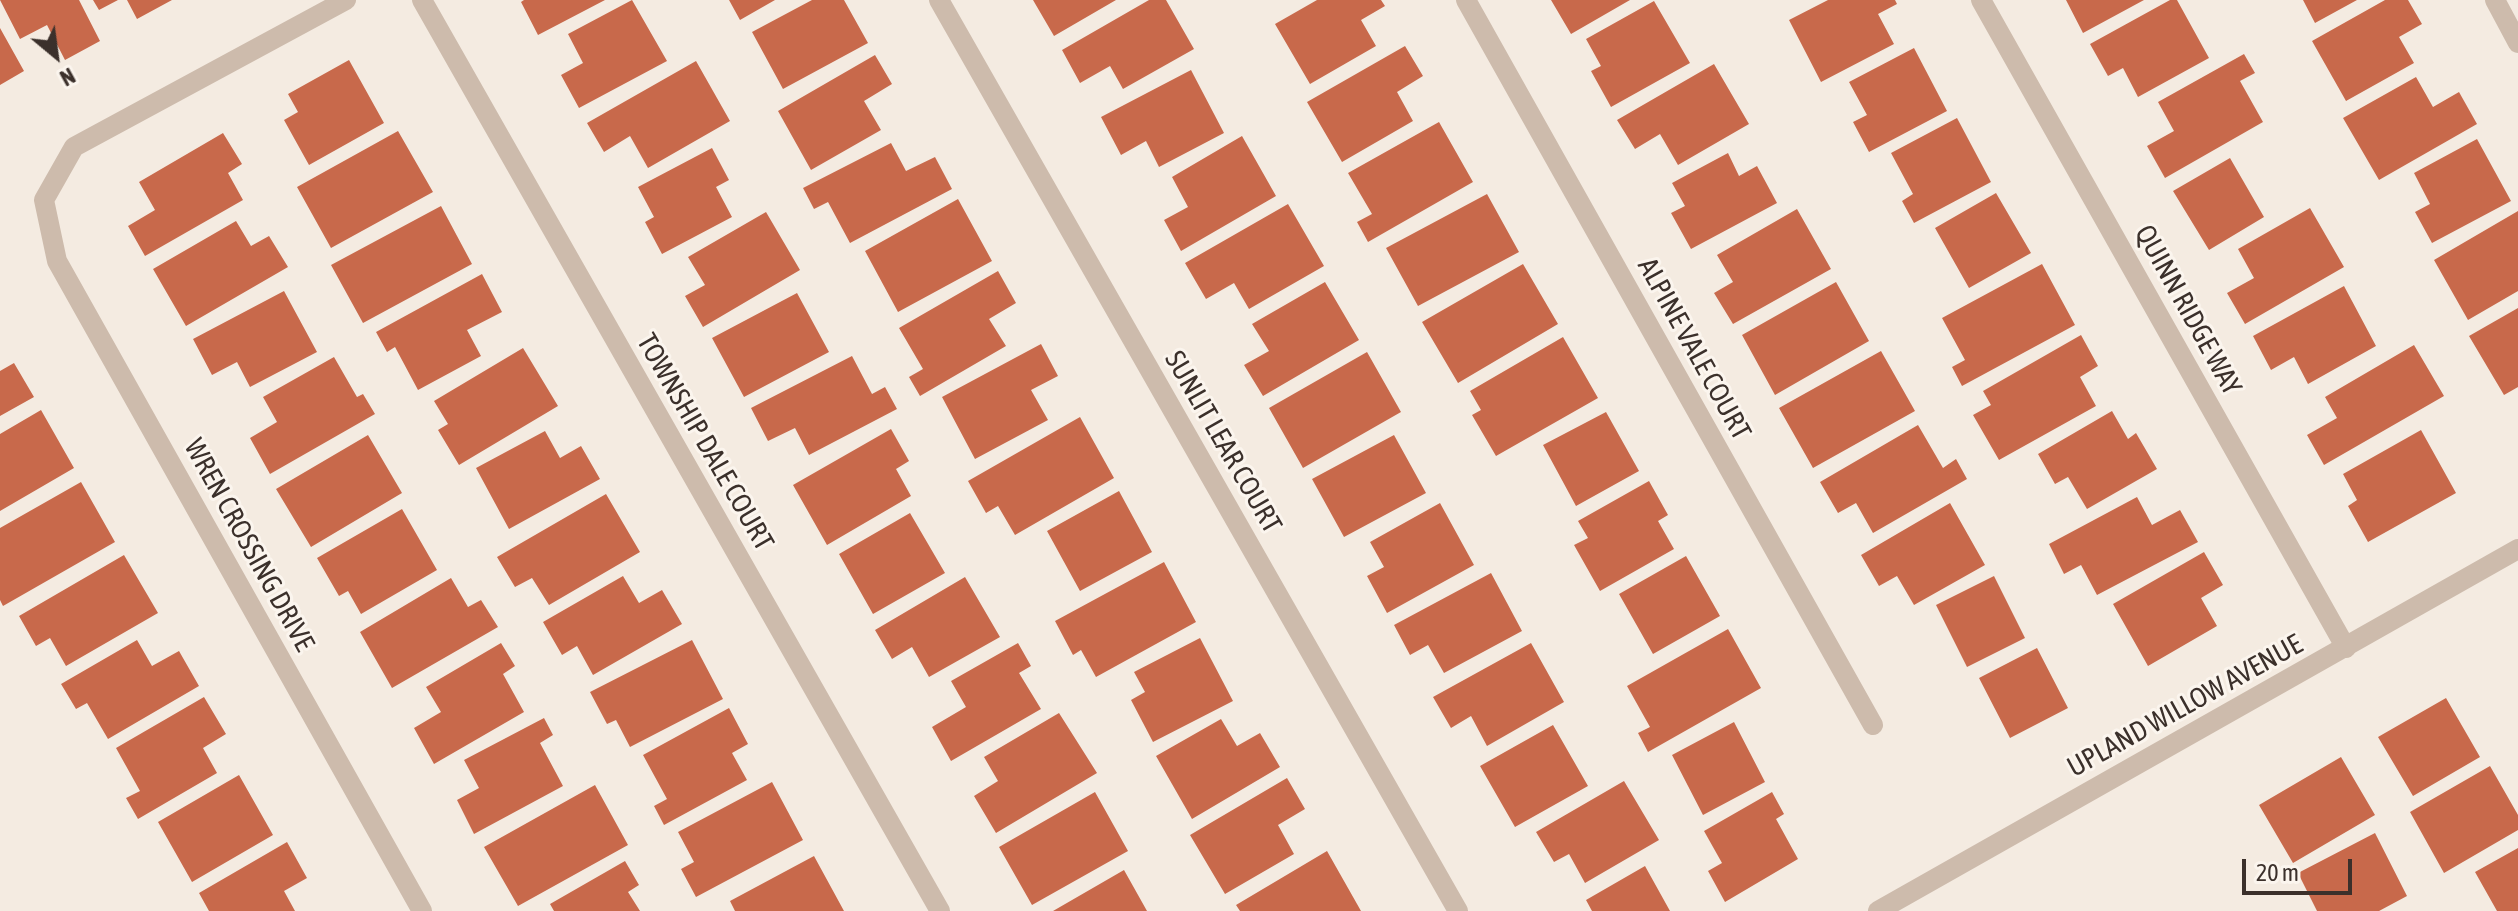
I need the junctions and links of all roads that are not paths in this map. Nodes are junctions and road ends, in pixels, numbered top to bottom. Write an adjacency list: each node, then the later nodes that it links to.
1 (346, 0): 11 (street, WREN CROSSING DRIVE)
2 (422, 0): 12 (street, TOWNSHIP DALE COURT)
3 (939, 0): 13 (street, SUNLIT LEAR COURT)
4 (1466, 0): 10 (street, ALPINE VALE COURT)
5 (1981, 0): 9 (street, QUINN RIDGE WAY)
6 (2495, 0): 7 (street)
7 (2518, 43)
8 (2518, 549): 9 (street, UPLAND WILLOW AVENUE)
9 (2346, 648): 14 (street, UPLAND WILLOW AVENUE)
10 (1873, 725)
11 (422, 911)
12 (940, 911)
13 (1458, 911)
14 (1878, 911)

